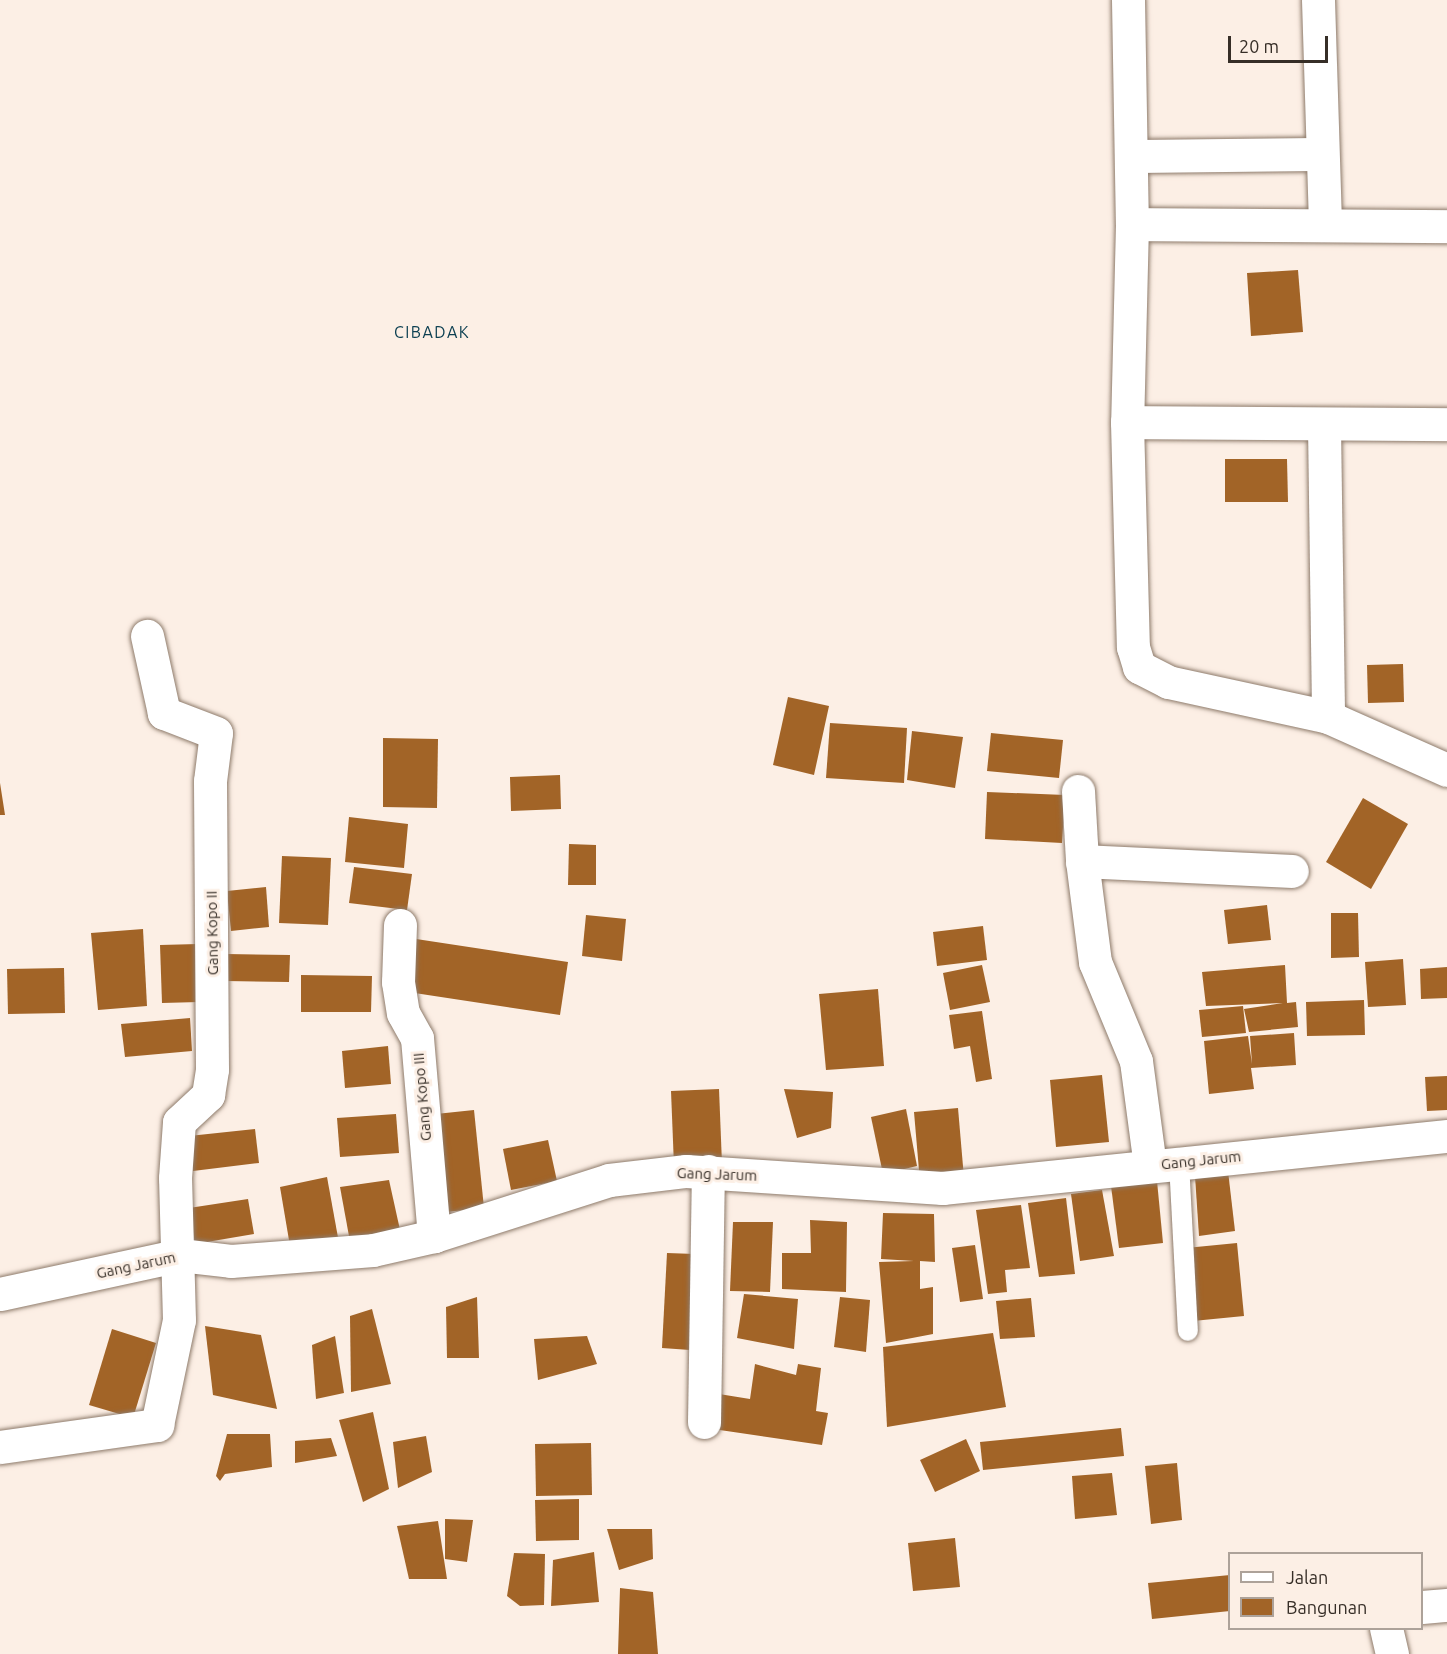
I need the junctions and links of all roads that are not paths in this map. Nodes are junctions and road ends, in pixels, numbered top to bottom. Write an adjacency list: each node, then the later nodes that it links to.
1 (1128, 0): 4 (street)
2 (1318, 0): 3 (street)
3 (1321, 154): 4 (street); 6 (street)
4 (1131, 156): 5 (street)
5 (1132, 224): 6 (street); 8 (street)
6 (1324, 225): 7 (street)
7 (1447, 226)
8 (1127, 422): 10 (street); 12 (street)
9 (1447, 424): 10 (street)
10 (1324, 425): 12 (street)
11 (147, 636): 22 (street, Gang Kopo II)
12 (1328, 717): 13 (street)
13 (1447, 770)
14 (1078, 791): 15 (street)
15 (1082, 861): 16 (street); 19 (street)
16 (1292, 871)
17 (400, 925): 21 (street, Gang Kopo III)
18 (1447, 1136): 19 (street, Gang Jarum)
19 (1164, 1164): 20 (street, Gang Jarum); 24 (lane)
20 (708, 1171): 21 (street, Gang Jarum); 25 (street)
21 (434, 1236): 22 (street, Gang Jarum)
22 (180, 1255): 23 (street, Gang Jarum); 26 (street)
23 (0, 1294)
24 (1188, 1331)
25 (704, 1422)
26 (0, 1447)
27 (1447, 1605): 28 (street)
28 (1423, 1607)
29 (1386, 1630): 30 (street)
30 (1392, 1654)

